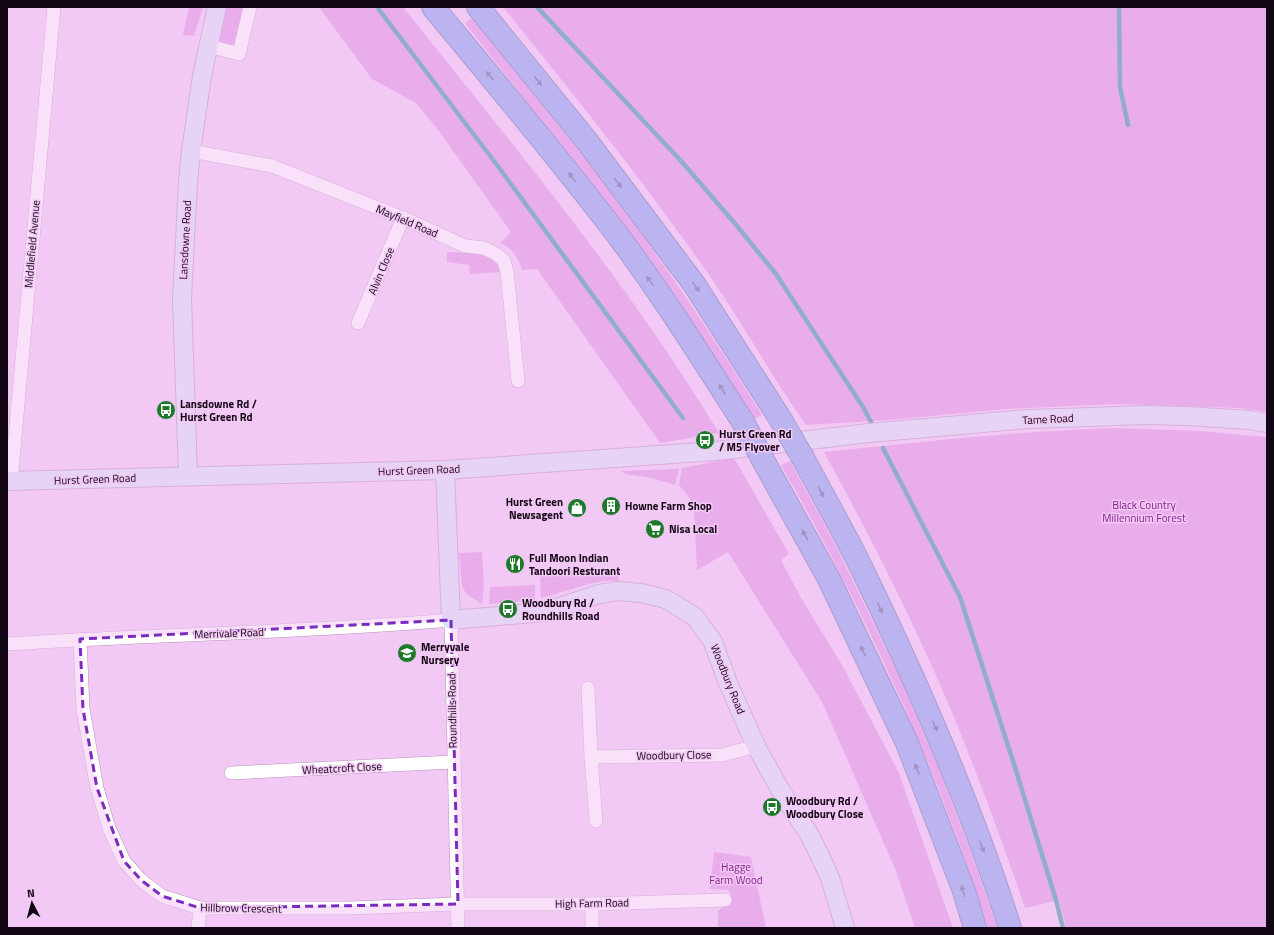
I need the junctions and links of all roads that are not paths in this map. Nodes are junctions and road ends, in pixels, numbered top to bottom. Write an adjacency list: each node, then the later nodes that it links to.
1 (54, 7): 15 (street, Middlefield Avenue)
2 (217, 7): 6 (street, Lansdowne Road)
3 (250, 7): 6 (street)
4 (433, 7): 33 (highway, one-way to 4, bridge)
5 (478, 7): 34 (highway, one-way to 34, bridge)
6 (208, 46): 7 (street, Lansdowne Road)
7 (191, 151): 8 (street, Mayfield Road); 14 (street, Lansdowne Road)
8 (403, 218): 9 (street, Alvin Close); 10 (street, Mayfield Road)
9 (358, 323)
10 (518, 381)
11 (1267, 423): 12 (street, Tame Road)
12 (829, 438): 13 (street, Hurst Green Road)
13 (445, 470): 14 (street, Hurst Green Road); 16 (street, Roundhills Road)
14 (188, 476): 15 (street, Hurst Green Road)
15 (9, 481)
16 (451, 620): 17 (street, Merrivale Road); 20 (street, Woodbury Road); 22 (street, Roundhills Road)
17 (80, 639): 18 (street, Merrivale Road); 28 (street, Hillbrow Crescent)
18 (7, 644)
19 (588, 688): 21 (street)
20 (756, 746): 21 (street, Woodbury Close); 32 (street, Woodbury Road)
21 (591, 757): 24 (street)
22 (453, 762): 23 (street, Wheatcroft Close); 26 (street, Roundhills Road)
23 (231, 773)
24 (596, 821)
25 (726, 900): 27 (street, High Farm Road)
26 (458, 904): 27 (street, High Farm Road); 28 (street, Hillbrow Crescent); 30 (street, Roundhills Road)
27 (592, 904): 31 (street)
28 (200, 908): 29 (street)
29 (198, 928)
30 (458, 928)
31 (592, 928)
32 (845, 928)
33 (975, 928)
34 (1010, 928)

